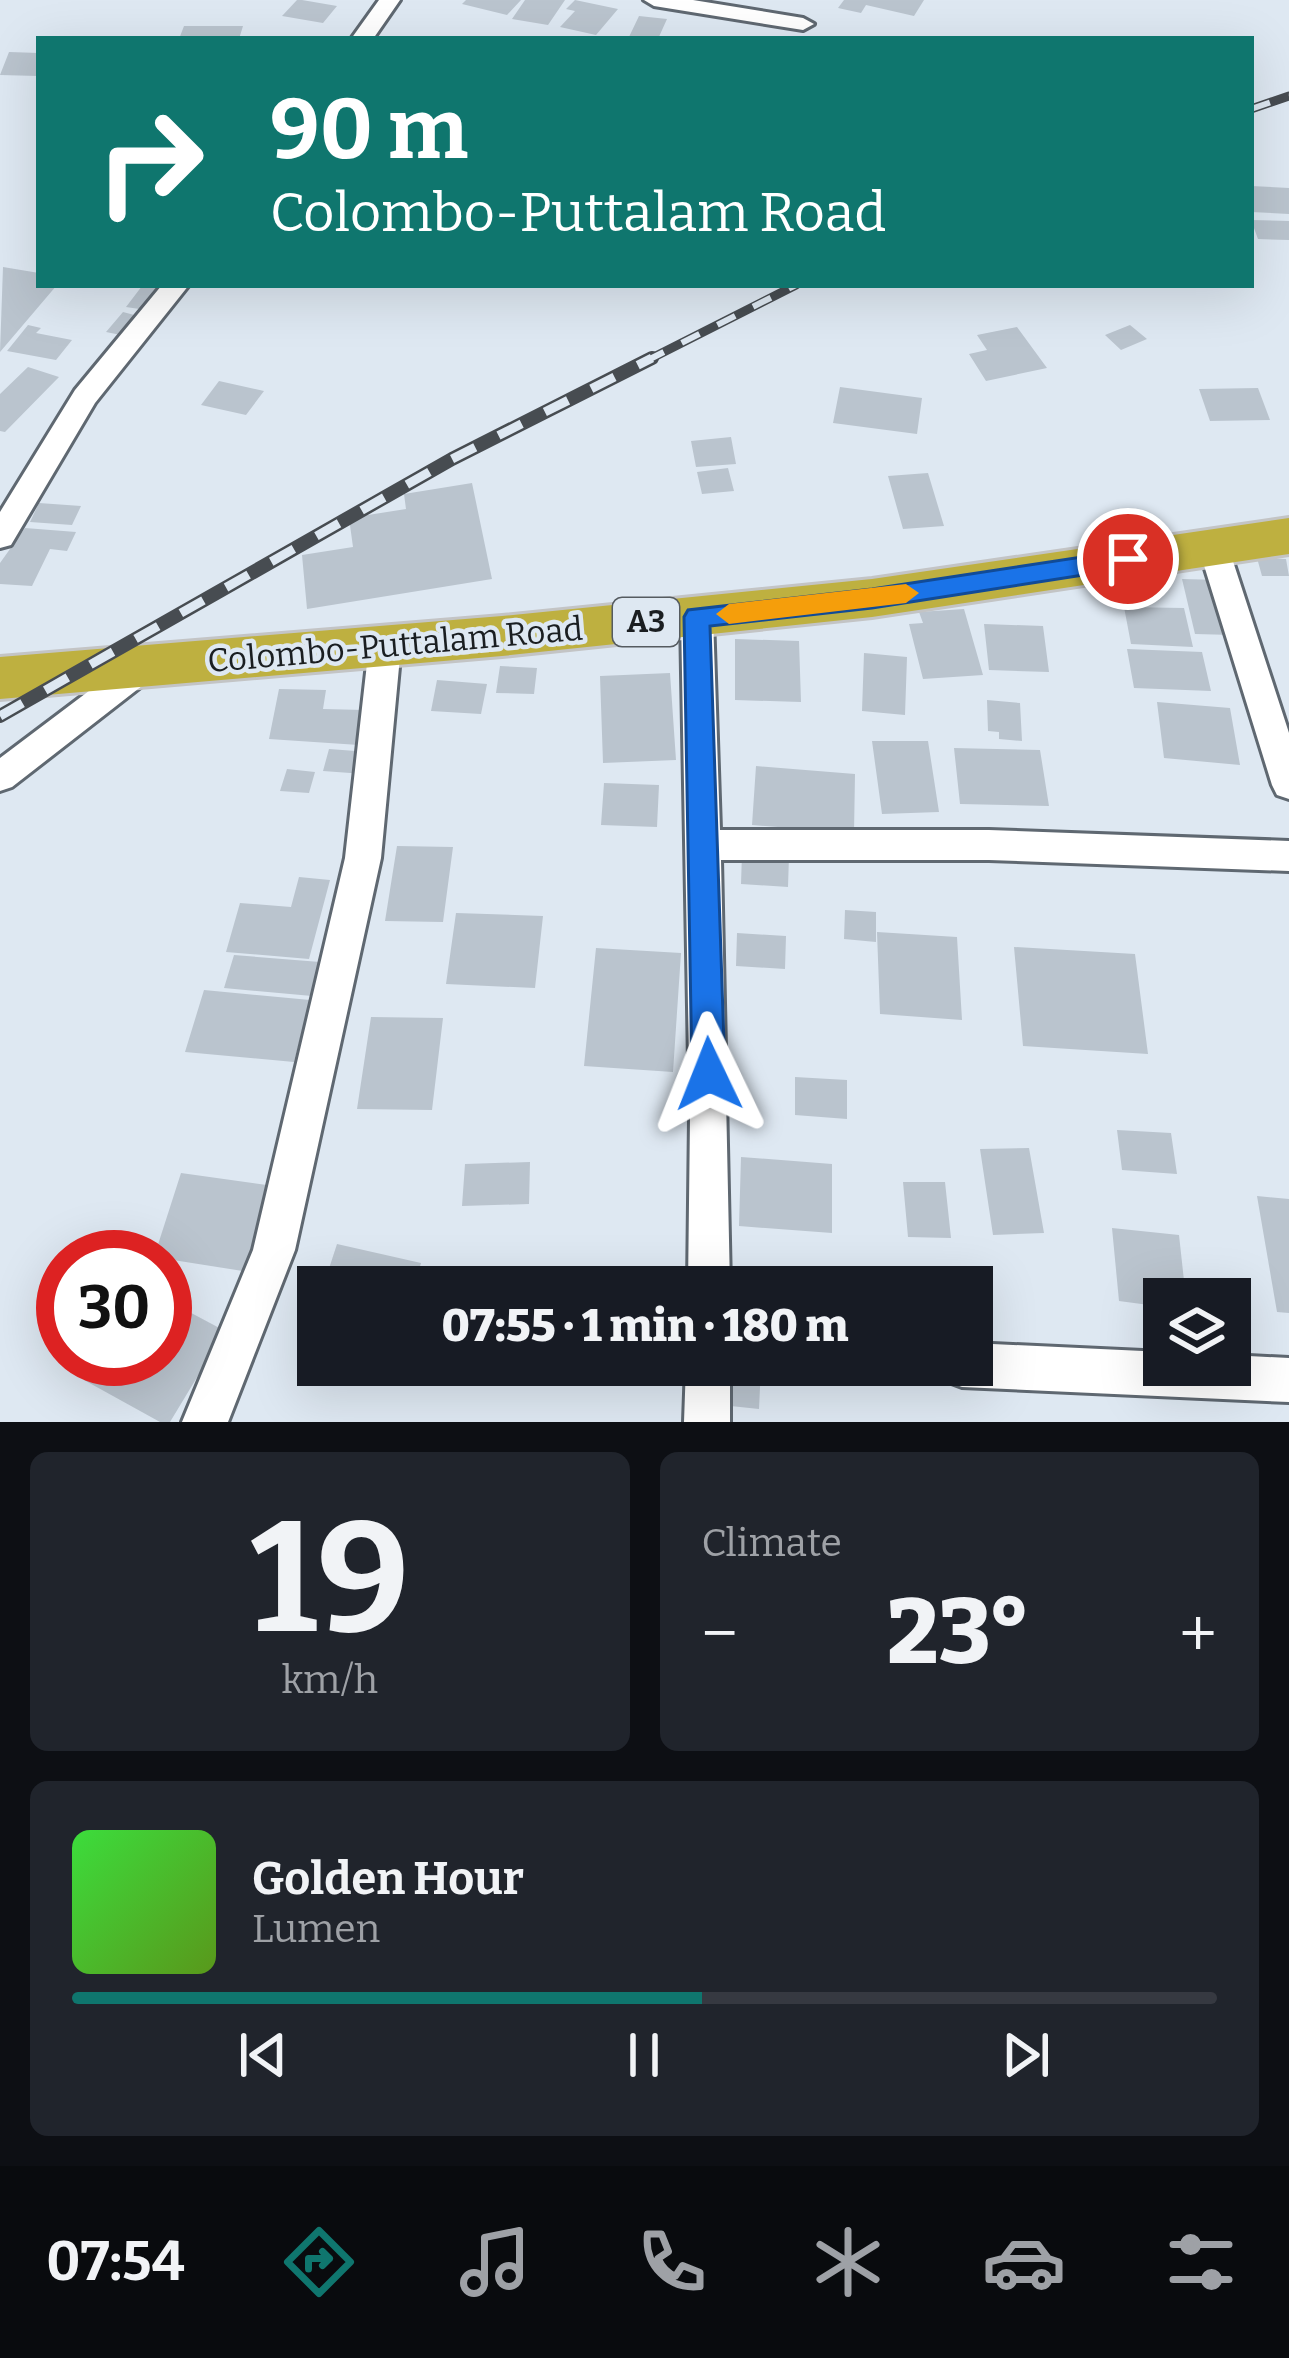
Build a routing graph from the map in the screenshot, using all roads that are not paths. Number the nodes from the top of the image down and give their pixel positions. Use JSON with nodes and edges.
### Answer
{"nodes":[{"id":1,"x":390,"y":0,"type":"edge"},
{"id":2,"x":654,"y":0,"type":"edge"},
{"id":3,"x":815,"y":0,"type":"edge"},
{"id":4,"x":800,"y":32,"type":"edge"},
{"id":5,"x":364,"y":36,"type":"edge"},
{"id":6,"x":174,"y":288,"type":"edge"},
{"id":7,"x":1289,"y":536,"type":"edge"},
{"id":8,"x":0,"y":537,"type":"edge"},
{"id":9,"x":1213,"y":546,"type":"junction"},
{"id":10,"x":697,"y":617,"type":"junction"},
{"id":11,"x":386,"y":646,"type":"junction"},
{"id":12,"x":145,"y":666,"type":"junction"},
{"id":13,"x":0,"y":678,"type":"edge"},
{"id":14,"x":0,"y":777,"type":"edge"},
{"id":15,"x":1289,"y":785,"type":"edge"},
{"id":16,"x":702,"y":845,"type":"junction"},
{"id":17,"x":1289,"y":856,"type":"edge"},
{"id":18,"x":709,"y":1266,"type":"edge"},
{"id":19,"x":993,"y":1367,"type":"edge"},
{"id":20,"x":1289,"y":1381,"type":"edge"},
{"id":21,"x":707,"y":1386,"type":"edge"},
{"id":22,"x":205,"y":1422,"type":"edge"},
{"id":23,"x":706,"y":1422,"type":"edge"}],
"edges":[{"from":1,"to":5,"type":"street"},
{"from":2,"to":4,"type":"street"},
{"from":3,"to":4,"type":"street"},
{"from":6,"to":8,"type":"street"},
{"from":7,"to":9,"type":"highway","name":"Colombo-Puttalam Road","number":"A3"},
{"from":9,"to":10,"type":"highway","name":"Colombo-Puttalam Road","number":"A3"},
{"from":9,"to":15,"type":"street"},
{"from":10,"to":11,"type":"highway","name":"Colombo-Puttalam Road","number":"A3"},
{"from":10,"to":16,"type":"street"},
{"from":11,"to":12,"type":"highway","name":"Colombo-Puttalam Road","number":"A3"},
{"from":11,"to":22,"type":"street"},
{"from":12,"to":13,"type":"highway","name":"Colombo-Puttalam Road","number":"A3"},
{"from":12,"to":14,"type":"street"},
{"from":16,"to":17,"type":"street"},
{"from":16,"to":18,"type":"street"},
{"from":19,"to":20,"type":"street"},
{"from":21,"to":23,"type":"street"}]}
